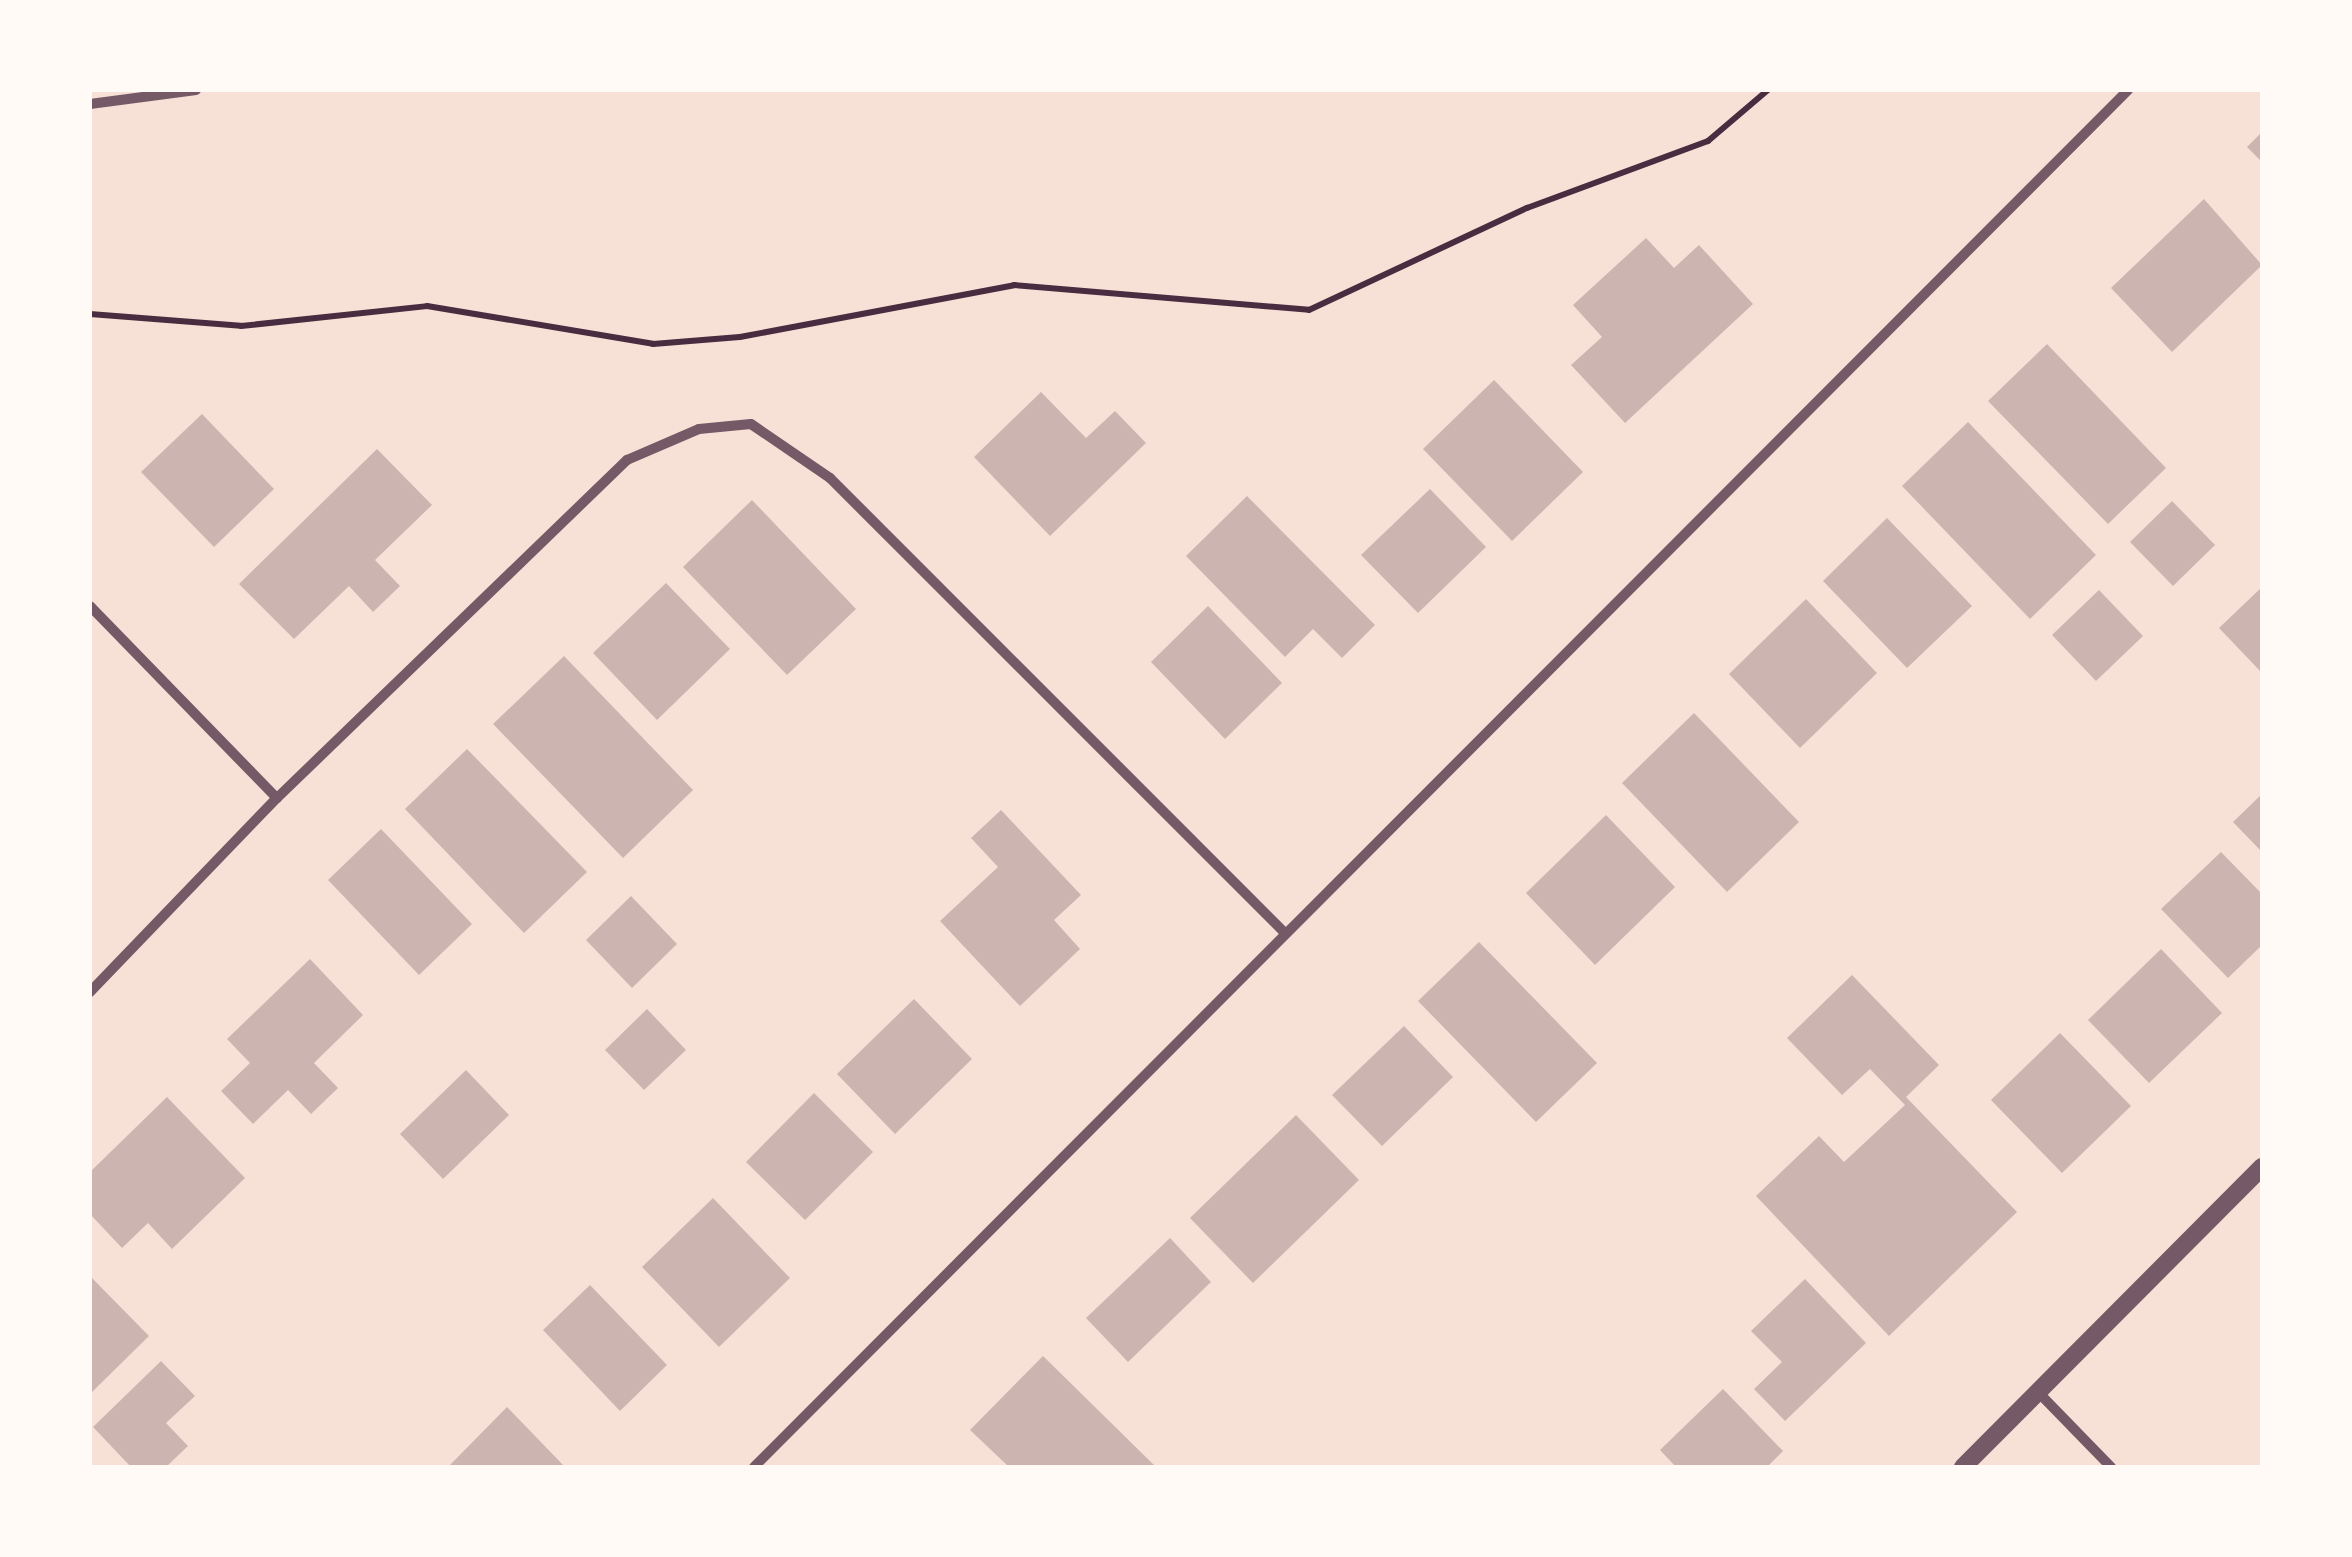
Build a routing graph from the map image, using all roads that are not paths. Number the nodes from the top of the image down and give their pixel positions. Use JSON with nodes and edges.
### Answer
{"nodes":[{"id":1,"x":196,"y":90,"type":"edge"},
{"id":2,"x":2128,"y":90,"type":"edge"},
{"id":3,"x":90,"y":104,"type":"edge"},
{"id":4,"x":90,"y":606,"type":"edge"},
{"id":5,"x":277,"y":798,"type":"junction"},
{"id":6,"x":1285,"y":933,"type":"junction"},
{"id":7,"x":90,"y":992,"type":"edge"},
{"id":8,"x":2262,"y":1167,"type":"edge"},
{"id":9,"x":2038,"y":1392,"type":"junction"},
{"id":10,"x":754,"y":1467,"type":"edge"},
{"id":11,"x":1963,"y":1467,"type":"edge"},
{"id":12,"x":2111,"y":1467,"type":"edge"}],
"edges":[{"from":1,"to":3,"type":"street"},
{"from":2,"to":6,"type":"street"},
{"from":4,"to":5,"type":"street"},
{"from":5,"to":6,"type":"street"},
{"from":5,"to":7,"type":"street"},
{"from":6,"to":10,"type":"street"},
{"from":8,"to":9,"type":"street"},
{"from":9,"to":11,"type":"street"},
{"from":9,"to":12,"type":"street"}]}
